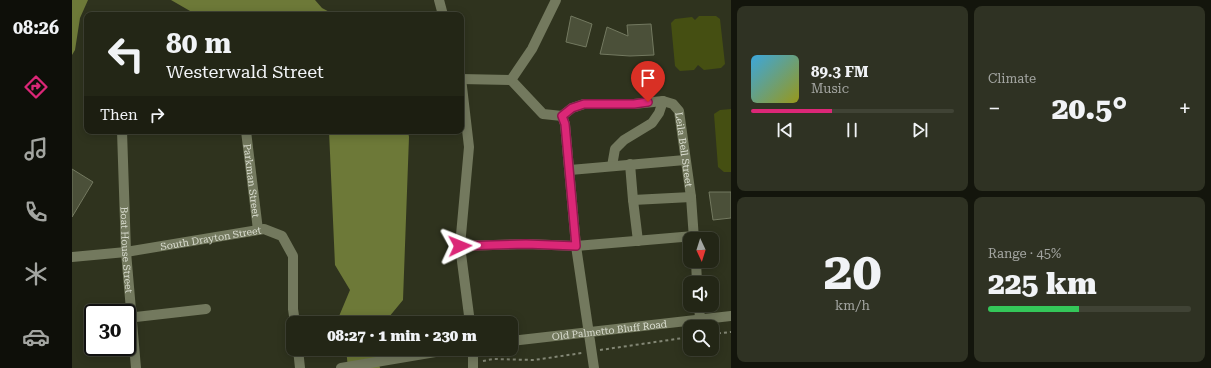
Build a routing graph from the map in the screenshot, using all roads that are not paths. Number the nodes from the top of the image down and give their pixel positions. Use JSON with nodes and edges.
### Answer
{"nodes":[{"id":1,"x":439,"y":0,"type":"edge"},
{"id":2,"x":556,"y":0,"type":"edge"},
{"id":3,"x":442,"y":12,"type":"edge"},
{"id":4,"x":464,"y":79,"type":"edge"},
{"id":5,"x":511,"y":80,"type":"junction"},
{"id":6,"x":663,"y":101,"type":"junction"},
{"id":7,"x":464,"y":104,"type":"edge"},
{"id":8,"x":562,"y":116,"type":"junction"},
{"id":9,"x":122,"y":134,"type":"edge"},
{"id":10,"x":246,"y":134,"type":"edge"},
{"id":11,"x":685,"y":160,"type":"junction"},
{"id":12,"x":630,"y":164,"type":"junction"},
{"id":13,"x":612,"y":166,"type":"junction"},
{"id":14,"x":570,"y":170,"type":"junction"},
{"id":15,"x":691,"y":197,"type":"junction"},
{"id":16,"x":633,"y":200,"type":"junction"},
{"id":17,"x":258,"y":230,"type":"junction"},
{"id":18,"x":694,"y":232,"type":"edge"},
{"id":19,"x":683,"y":239,"type":"edge"},
{"id":20,"x":638,"y":241,"type":"junction"},
{"id":21,"x":460,"y":246,"type":"junction"},
{"id":22,"x":576,"y":246,"type":"junction"},
{"id":23,"x":126,"y":252,"type":"junction"},
{"id":24,"x":72,"y":257,"type":"edge"},
{"id":25,"x":128,"y":304,"type":"edge"},
{"id":26,"x":206,"y":309,"type":"dead end"},
{"id":27,"x":700,"y":312,"type":"edge"},
{"id":28,"x":294,"y":316,"type":"edge"},
{"id":29,"x":469,"y":316,"type":"edge"},
{"id":30,"x":731,"y":316,"type":"edge"},
{"id":31,"x":136,"y":317,"type":"edge"},
{"id":32,"x":700,"y":319,"type":"junction"},
{"id":33,"x":589,"y":332,"type":"junction"},
{"id":34,"x":518,"y":340,"type":"edge"},
{"id":35,"x":134,"y":356,"type":"edge"},
{"id":36,"x":299,"y":356,"type":"edge"},
{"id":37,"x":410,"y":356,"type":"edge"},
{"id":38,"x":473,"y":356,"type":"edge"},
{"id":39,"x":136,"y":368,"type":"edge"},
{"id":40,"x":300,"y":368,"type":"edge"},
{"id":41,"x":341,"y":368,"type":"edge"},
{"id":42,"x":473,"y":368,"type":"edge"},
{"id":43,"x":594,"y":368,"type":"edge"}],
"edges":[{"from":1,"to":3,"type":"street"},
{"from":2,"to":5,"type":"street"},
{"from":4,"to":5,"type":"street"},
{"from":5,"to":8,"type":"street"},
{"from":6,"to":8,"type":"street"},
{"from":6,"to":11,"type":"street","name":"Leila Bell Street"},
{"from":6,"to":13,"type":"street"},
{"from":7,"to":21,"type":"street"},
{"from":8,"to":14,"type":"street"},
{"from":9,"to":23,"type":"street","name":"Boat House Street"},
{"from":10,"to":17,"type":"street","name":"Parkman Street"},
{"from":11,"to":12,"type":"street"},
{"from":11,"to":15,"type":"street","name":"Leila Bell Street"},
{"from":12,"to":13,"type":"street"},
{"from":12,"to":16,"type":"street"},
{"from":13,"to":14,"type":"street"},
{"from":14,"to":22,"type":"street"},
{"from":15,"to":16,"type":"street"},
{"from":15,"to":18,"type":"street","name":"Leila Bell Street"},
{"from":16,"to":20,"type":"street"},
{"from":17,"to":23,"type":"street","name":"South Drayton Street"},
{"from":17,"to":28,"type":"street","name":"South Drayton Street"},
{"from":19,"to":20,"type":"street"},
{"from":20,"to":22,"type":"street"},
{"from":21,"to":22,"type":"street"},
{"from":21,"to":29,"type":"street"},
{"from":22,"to":33,"type":"street"},
{"from":23,"to":24,"type":"street","name":"South Drayton Street"},
{"from":23,"to":25,"type":"street","name":"Boat House Street"},
{"from":26,"to":31,"type":"street"},
{"from":27,"to":32,"type":"street"},
{"from":30,"to":32,"type":"street","name":"Old Palmetto Bluff Road"},
{"from":32,"to":33,"type":"street","name":"Old Palmetto Bluff Road"},
{"from":33,"to":34,"type":"street","name":"Old Palmetto Bluff Road"},
{"from":33,"to":43,"type":"street"},
{"from":35,"to":39,"type":"street","name":"Boat House Street"},
{"from":36,"to":40,"type":"street"},
{"from":37,"to":41,"type":"street"},
{"from":38,"to":42,"type":"street"}]}
